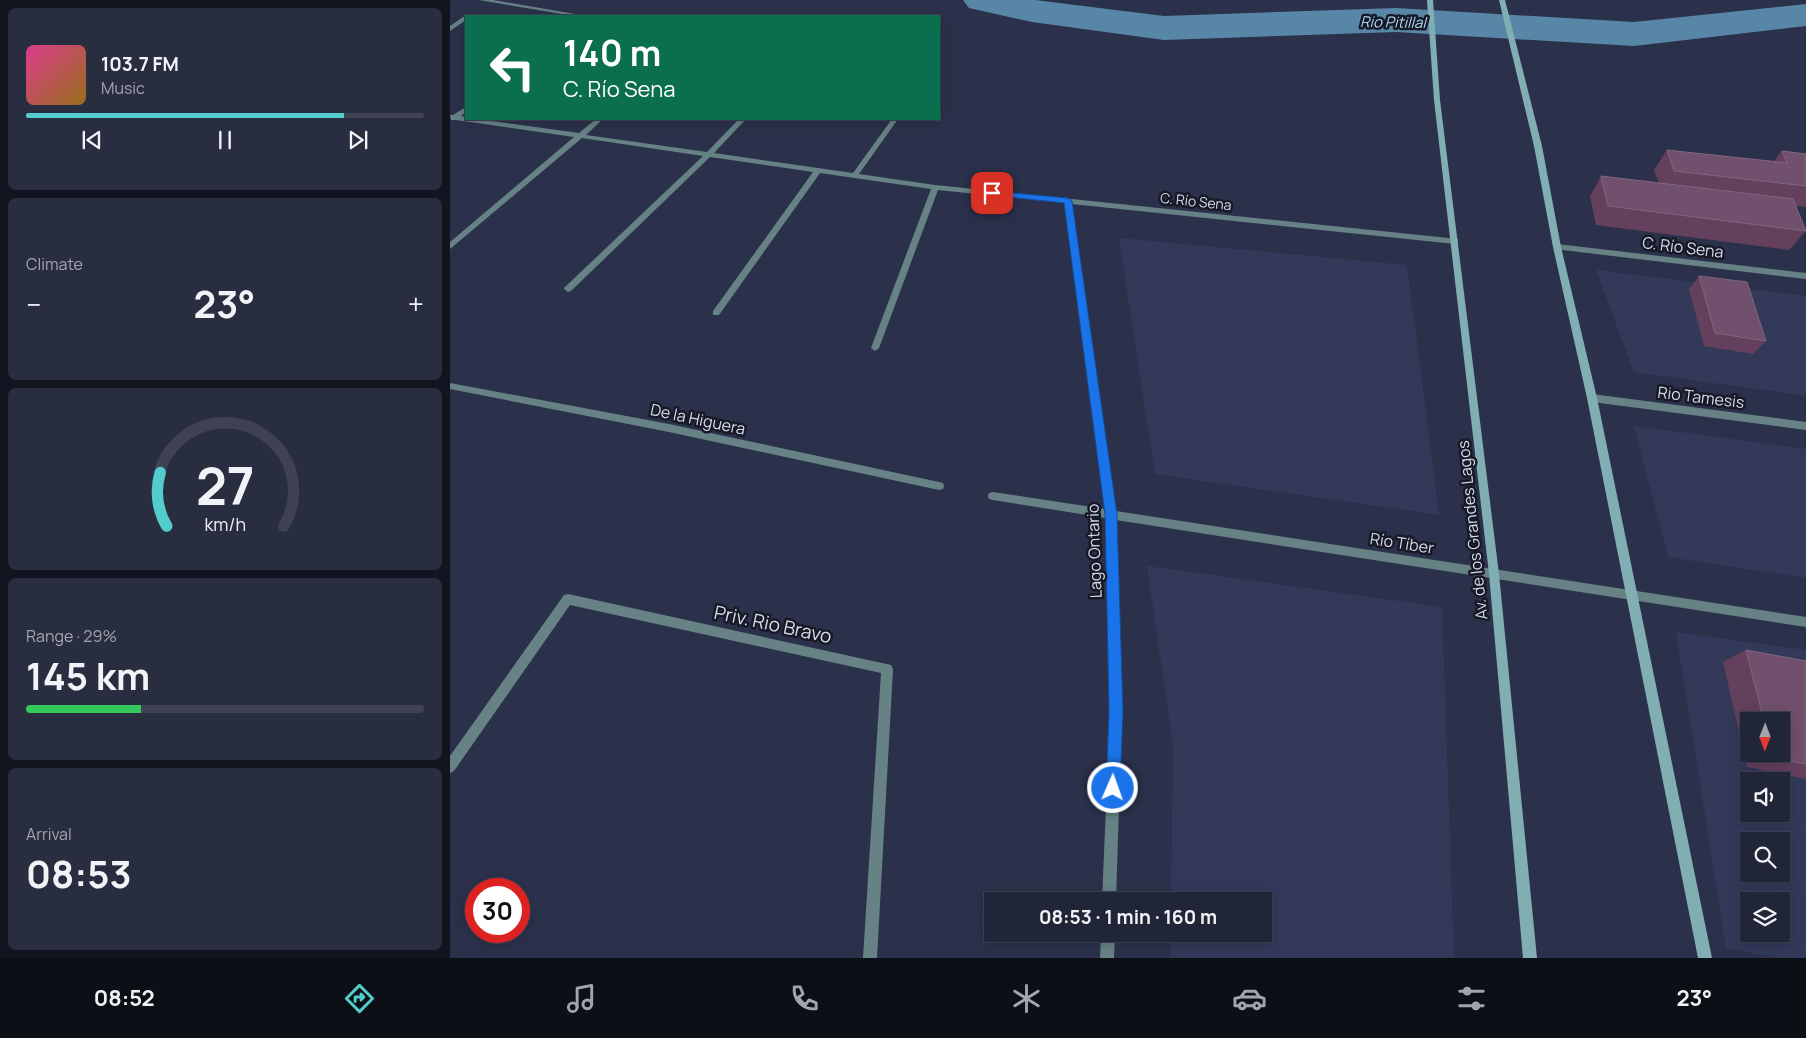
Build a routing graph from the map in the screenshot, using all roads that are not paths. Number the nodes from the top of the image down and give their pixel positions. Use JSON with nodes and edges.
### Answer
{"nodes":[{"id":1,"x":482,"y":0,"type":"edge"},
{"id":2,"x":1430,"y":0,"type":"edge"},
{"id":3,"x":1502,"y":0,"type":"edge"},
{"id":4,"x":578,"y":15,"type":"edge"},
{"id":5,"x":465,"y":18,"type":"dead end"},
{"id":6,"x":450,"y":29,"type":"edge"},
{"id":7,"x":465,"y":110,"type":"edge"},
{"id":8,"x":452,"y":119,"type":"edge"},
{"id":9,"x":599,"y":120,"type":"edge"},
{"id":10,"x":742,"y":120,"type":"edge"},
{"id":11,"x":894,"y":120,"type":"edge"},
{"id":12,"x":579,"y":136,"type":"junction"},
{"id":13,"x":708,"y":155,"type":"junction"},
{"id":14,"x":818,"y":170,"type":"junction"},
{"id":15,"x":854,"y":176,"type":"junction"},
{"id":16,"x":935,"y":187,"type":"junction"},
{"id":17,"x":1068,"y":201,"type":"junction"},
{"id":18,"x":1455,"y":242,"type":"junction"},
{"id":19,"x":450,"y":246,"type":"edge"},
{"id":20,"x":1557,"y":247,"type":"junction"},
{"id":21,"x":1806,"y":276,"type":"edge"},
{"id":22,"x":568,"y":289,"type":"dead end"},
{"id":23,"x":716,"y":312,"type":"dead end"},
{"id":24,"x":874,"y":348,"type":"dead end"},
{"id":25,"x":450,"y":386,"type":"edge"},
{"id":26,"x":1592,"y":398,"type":"junction"},
{"id":27,"x":1806,"y":426,"type":"edge"},
{"id":28,"x":939,"y":486,"type":"dead end"},
{"id":29,"x":992,"y":496,"type":"dead end"},
{"id":30,"x":1111,"y":514,"type":"junction"},
{"id":31,"x":1494,"y":574,"type":"junction"},
{"id":32,"x":1633,"y":596,"type":"junction"},
{"id":33,"x":1806,"y":622,"type":"edge"},
{"id":34,"x":450,"y":767,"type":"edge"},
{"id":35,"x":1109,"y":892,"type":"edge"},
{"id":36,"x":1107,"y":942,"type":"edge"},
{"id":37,"x":870,"y":958,"type":"edge"},
{"id":38,"x":1106,"y":958,"type":"edge"},
{"id":39,"x":1530,"y":958,"type":"edge"},
{"id":40,"x":1705,"y":958,"type":"edge"}],
"edges":[{"from":1,"to":4,"type":"street"},
{"from":2,"to":18,"type":"street","name":"Av. de los Grandes Lagos"},
{"from":3,"to":20,"type":"street"},
{"from":5,"to":6,"type":"street"},
{"from":7,"to":8,"type":"street"},
{"from":8,"to":12,"type":"street","name":"C. Río Sena"},
{"from":9,"to":12,"type":"street"},
{"from":10,"to":13,"type":"street"},
{"from":11,"to":15,"type":"street"},
{"from":12,"to":13,"type":"street","name":"C. Río Sena"},
{"from":12,"to":19,"type":"street"},
{"from":13,"to":14,"type":"street","name":"C. Río Sena"},
{"from":13,"to":22,"type":"street"},
{"from":14,"to":15,"type":"street","name":"C. Río Sena"},
{"from":14,"to":23,"type":"street"},
{"from":15,"to":16,"type":"street","name":"C. Río Sena"},
{"from":16,"to":17,"type":"street","name":"C. Río Sena"},
{"from":16,"to":24,"type":"street"},
{"from":17,"to":18,"type":"street","name":"C. Río Sena"},
{"from":17,"to":30,"type":"street","name":"Lago Ontario"},
{"from":18,"to":31,"type":"street","name":"Av. de los Grandes Lagos"},
{"from":20,"to":21,"type":"street","name":"C. Río Sena"},
{"from":20,"to":26,"type":"street"},
{"from":25,"to":28,"type":"street","name":"De la Higuera"},
{"from":26,"to":27,"type":"street","name":"Rio Tamesis"},
{"from":26,"to":32,"type":"street"},
{"from":29,"to":30,"type":"street","name":"Río Tíber"},
{"from":30,"to":31,"type":"street","name":"Río Tíber"},
{"from":30,"to":35,"type":"street","name":"Lago Ontario"},
{"from":31,"to":32,"type":"street","name":"Río Tíber"},
{"from":31,"to":39,"type":"street","name":"Av. de los Grandes Lagos"},
{"from":32,"to":33,"type":"street","name":"Río Tíber"},
{"from":32,"to":40,"type":"street"},
{"from":34,"to":37,"type":"street","name":"Priv. Rio Bravo"},
{"from":36,"to":38,"type":"street"}]}
